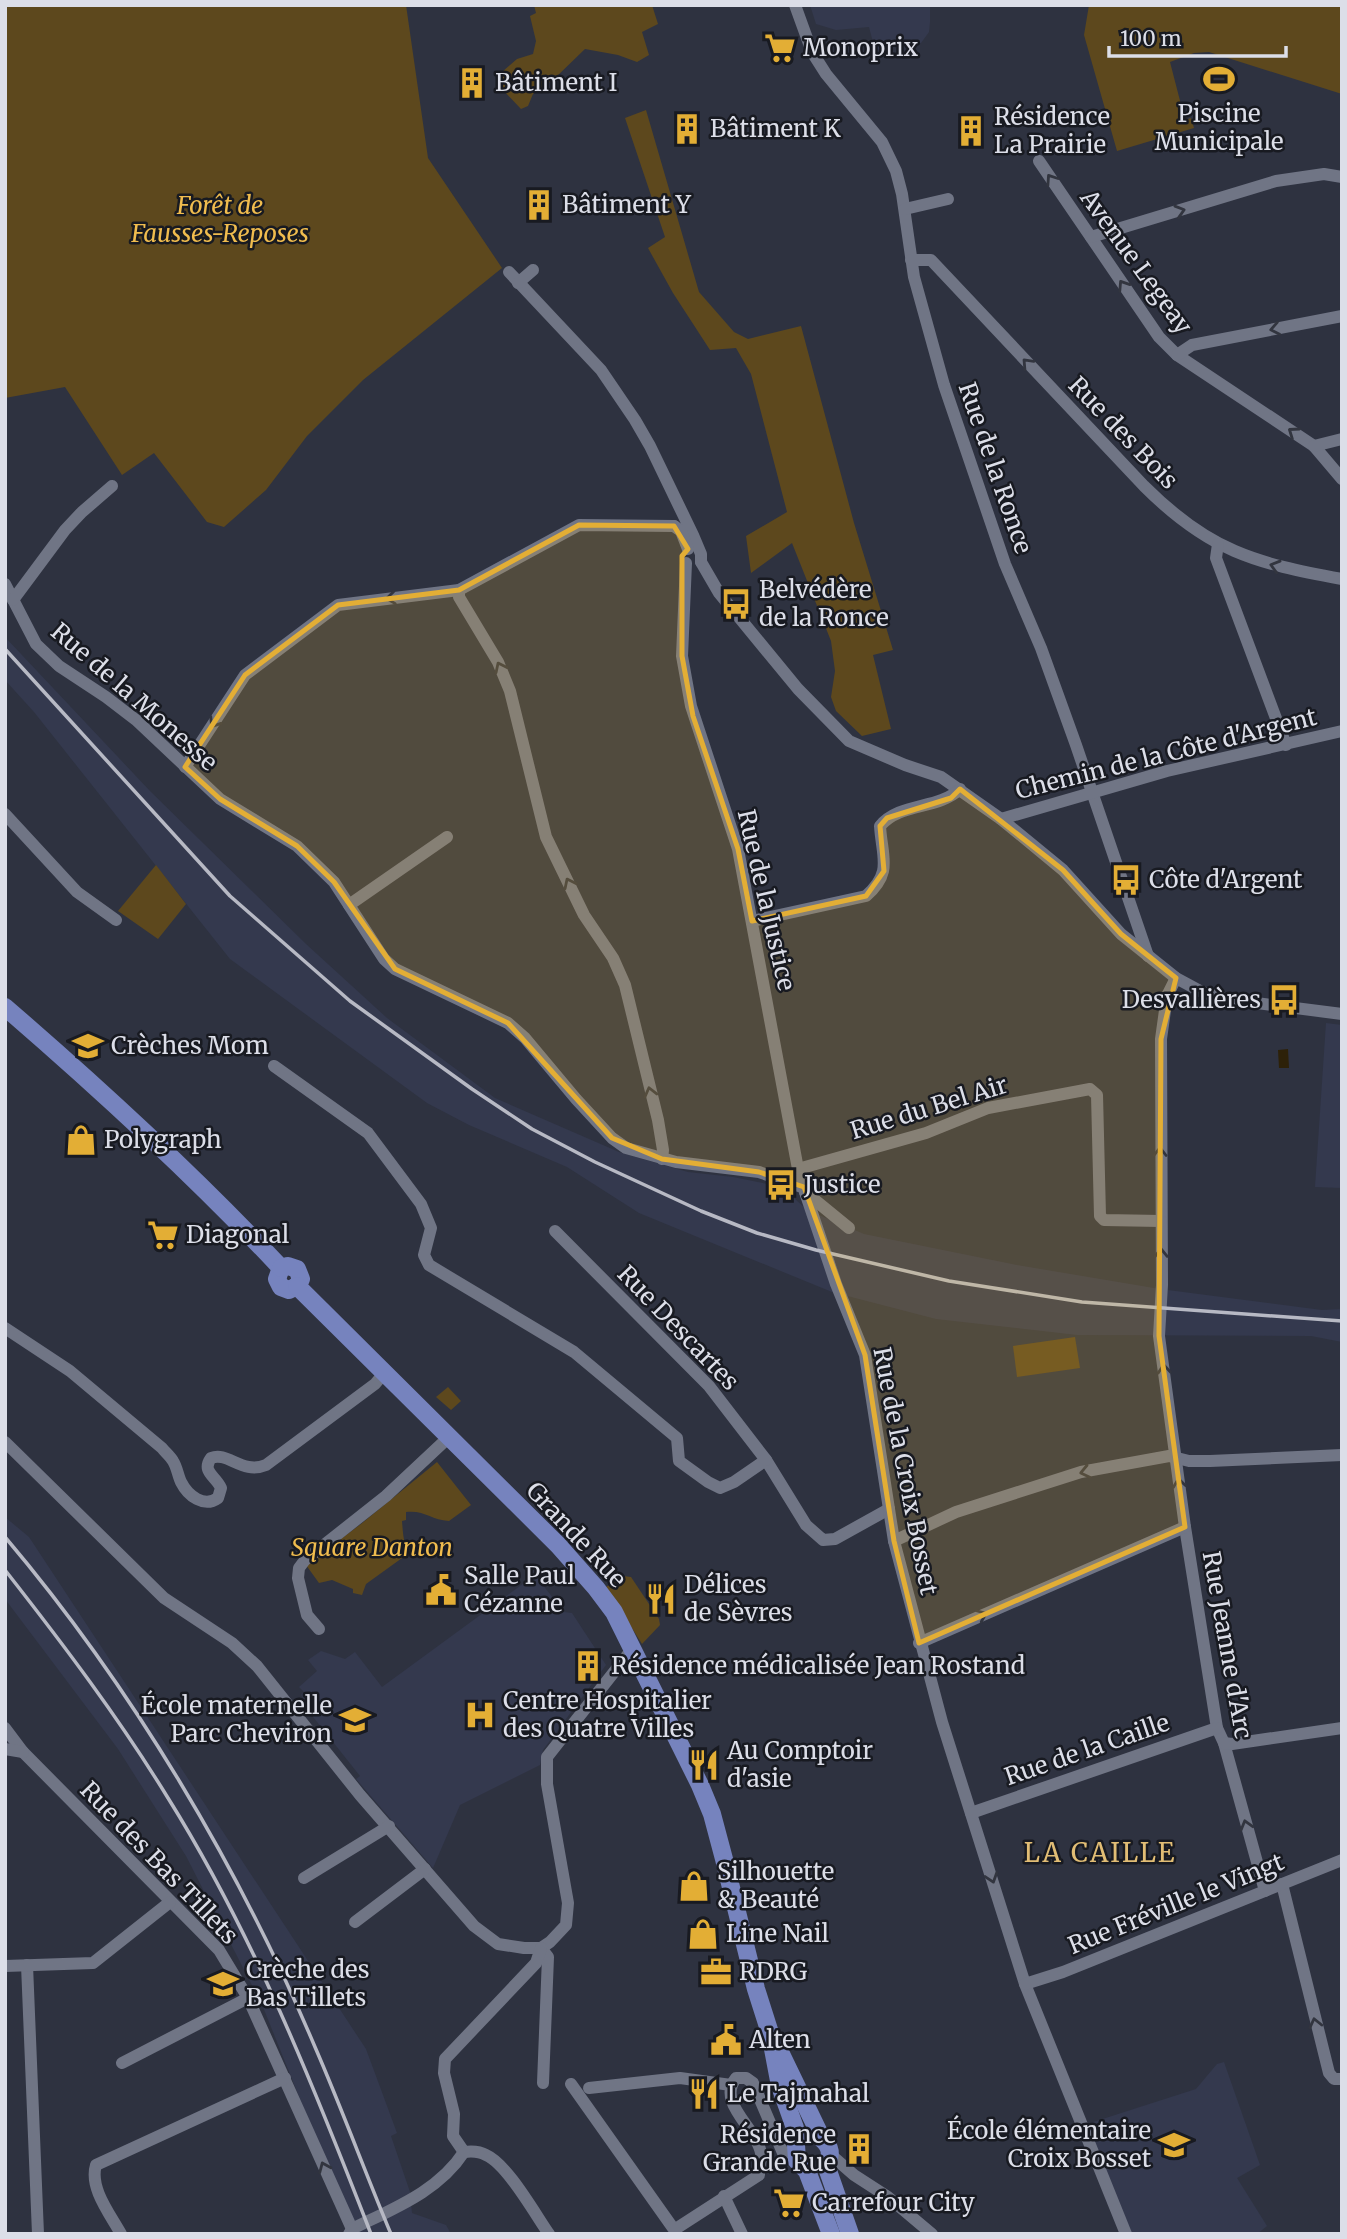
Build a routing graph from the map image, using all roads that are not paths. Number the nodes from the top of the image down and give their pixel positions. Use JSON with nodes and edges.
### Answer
{"nodes":[{"id":1,"x":795,"y":5,"type":"edge"},
{"id":2,"x":1039,"y":161,"type":"dead end"},
{"id":3,"x":1342,"y":177,"type":"edge"},
{"id":4,"x":948,"y":199,"type":"dead end"},
{"id":5,"x":905,"y":209,"type":"junction"},
{"id":6,"x":1091,"y":237,"type":"junction"},
{"id":7,"x":911,"y":260,"type":"junction"},
{"id":8,"x":533,"y":270,"type":"dead end"},
{"id":9,"x":509,"y":272,"type":"dead end"},
{"id":10,"x":518,"y":283,"type":"junction"},
{"id":11,"x":1342,"y":316,"type":"edge"},
{"id":12,"x":1177,"y":355,"type":"junction"},
{"id":13,"x":1342,"y":439,"type":"edge"},
{"id":14,"x":1314,"y":446,"type":"junction"},
{"id":15,"x":1342,"y":479,"type":"edge"},
{"id":16,"x":112,"y":486,"type":"dead end"},
{"id":17,"x":681,"y":513,"type":"junction"},
{"id":18,"x":674,"y":526,"type":"junction"},
{"id":19,"x":1217,"y":544,"type":"junction"},
{"id":20,"x":696,"y":554,"type":"junction"},
{"id":21,"x":1342,"y":579,"type":"edge"},
{"id":22,"x":5,"y":584,"type":"edge"},
{"id":23,"x":459,"y":590,"type":"junction"},
{"id":24,"x":13,"y":600,"type":"junction"},
{"id":25,"x":1342,"y":731,"type":"edge"},
{"id":26,"x":1286,"y":745,"type":"junction"},
{"id":27,"x":185,"y":767,"type":"junction"},
{"id":28,"x":960,"y":789,"type":"junction"},
{"id":29,"x":1091,"y":791,"type":"junction"},
{"id":30,"x":5,"y":814,"type":"edge"},
{"id":31,"x":1001,"y":818,"type":"junction"},
{"id":32,"x":447,"y":837,"type":"dead end"},
{"id":33,"x":349,"y":905,"type":"junction"},
{"id":34,"x":116,"y":920,"type":"dead end"},
{"id":35,"x":752,"y":920,"type":"junction"},
{"id":36,"x":1147,"y":956,"type":"junction"},
{"id":37,"x":1176,"y":978,"type":"junction"},
{"id":38,"x":5,"y":1007,"type":"edge"},
{"id":39,"x":1342,"y":1014,"type":"edge"},
{"id":40,"x":274,"y":1066,"type":"dead end"},
{"id":41,"x":662,"y":1159,"type":"junction"},
{"id":42,"x":798,"y":1169,"type":"junction"},
{"id":43,"x":804,"y":1189,"type":"junction"},
{"id":44,"x":1161,"y":1221,"type":"junction"},
{"id":45,"x":849,"y":1228,"type":"dead end"},
{"id":46,"x":555,"y":1231,"type":"dead end"},
{"id":47,"x":5,"y":1328,"type":"edge"},
{"id":48,"x":385,"y":1372,"type":"junction"},
{"id":49,"x":449,"y":1437,"type":"junction"},
{"id":50,"x":5,"y":1442,"type":"edge"},
{"id":51,"x":1342,"y":1455,"type":"edge"},
{"id":52,"x":1176,"y":1458,"type":"junction"},
{"id":53,"x":766,"y":1460,"type":"junction"},
{"id":54,"x":889,"y":1509,"type":"junction"},
{"id":55,"x":1185,"y":1527,"type":"junction"},
{"id":56,"x":894,"y":1541,"type":"junction"},
{"id":57,"x":320,"y":1629,"type":"dead end"},
{"id":58,"x":919,"y":1643,"type":"junction"},
{"id":59,"x":633,"y":1648,"type":"junction"},
{"id":60,"x":5,"y":1728,"type":"edge"},
{"id":61,"x":1217,"y":1728,"type":"junction"},
{"id":62,"x":1342,"y":1728,"type":"edge"},
{"id":63,"x":1224,"y":1742,"type":"junction"},
{"id":64,"x":5,"y":1749,"type":"edge"},
{"id":65,"x":23,"y":1752,"type":"junction"},
{"id":66,"x":971,"y":1813,"type":"junction"},
{"id":67,"x":390,"y":1826,"type":"junction"},
{"id":68,"x":1342,"y":1860,"type":"edge"},
{"id":69,"x":425,"y":1869,"type":"junction"},
{"id":70,"x":304,"y":1878,"type":"dead end"},
{"id":71,"x":1282,"y":1884,"type":"junction"},
{"id":72,"x":1265,"y":1891,"type":"junction"},
{"id":73,"x":170,"y":1902,"type":"junction"},
{"id":74,"x":355,"y":1923,"type":"dead end"},
{"id":75,"x":541,"y":1948,"type":"junction"},
{"id":76,"x":27,"y":1965,"type":"junction"},
{"id":77,"x":5,"y":1966,"type":"edge"},
{"id":78,"x":1025,"y":1984,"type":"junction"},
{"id":79,"x":248,"y":1998,"type":"junction"},
{"id":80,"x":770,"y":2033,"type":"junction"},
{"id":81,"x":122,"y":2063,"type":"dead end"},
{"id":82,"x":285,"y":2078,"type":"junction"},
{"id":83,"x":1342,"y":2079,"type":"edge"},
{"id":84,"x":542,"y":2083,"type":"dead end"},
{"id":85,"x":571,"y":2084,"type":"dead end"},
{"id":86,"x":731,"y":2085,"type":"junction"},
{"id":87,"x":589,"y":2088,"type":"dead end"},
{"id":88,"x":797,"y":2149,"type":"junction"},
{"id":89,"x":464,"y":2152,"type":"junction"},
{"id":90,"x":826,"y":2153,"type":"junction"},
{"id":91,"x":807,"y":2171,"type":"junction"},
{"id":92,"x":724,"y":2196,"type":"junction"},
{"id":93,"x":350,"y":2232,"type":"edge"},
{"id":94,"x":925,"y":2232,"type":"edge"},
{"id":95,"x":38,"y":2234,"type":"edge"},
{"id":96,"x":121,"y":2234,"type":"edge"},
{"id":97,"x":549,"y":2234,"type":"edge"},
{"id":98,"x":742,"y":2234,"type":"edge"},
{"id":99,"x":831,"y":2234,"type":"edge"},
{"id":100,"x":850,"y":2234,"type":"edge"},
{"id":101,"x":1126,"y":2234,"type":"edge"}],
"edges":[{"from":1,"to":5,"type":"street","name":"Rue de la Ronce"},
{"from":6,"to":2,"type":"street","name":"Avenue Legeay","one_way":true},
{"from":6,"to":3,"type":"street","one_way":true},
{"from":4,"to":5,"type":"street"},
{"from":5,"to":7,"type":"street","name":"Rue de la Ronce"},
{"from":12,"to":6,"type":"street","name":"Avenue Legeay","one_way":true},
{"from":19,"to":7,"type":"street","name":"Rue des Bois","one_way":true},
{"from":7,"to":29,"type":"street","name":"Rue de la Ronce"},
{"from":8,"to":10,"type":"street"},
{"from":9,"to":10,"type":"street"},
{"from":10,"to":17,"type":"street"},
{"from":11,"to":12,"type":"street","one_way":true},
{"from":14,"to":12,"type":"street","name":"Avenue Legeay","one_way":true},
{"from":13,"to":14,"type":"street"},
{"from":14,"to":15,"type":"street","name":"Avenue Legeay"},
{"from":16,"to":24,"type":"street"},
{"from":17,"to":18,"type":"street"},
{"from":17,"to":20,"type":"street"},
{"from":18,"to":20,"type":"street"},
{"from":18,"to":23,"type":"street"},
{"from":21,"to":19,"type":"street","name":"Rue des Bois","one_way":true},
{"from":19,"to":26,"type":"street"},
{"from":20,"to":28,"type":"street"},
{"from":20,"to":35,"type":"street","name":"Rue de la Justice"},
{"from":22,"to":24,"type":"street","name":"Rue de la Monesse"},
{"from":23,"to":27,"type":"street","one_way":true},
{"from":41,"to":23,"type":"street","one_way":true},
{"from":24,"to":27,"type":"street","name":"Rue de la Monesse"},
{"from":25,"to":26,"type":"street","name":"Chemin de la Côte d'Argent"},
{"from":26,"to":29,"type":"street","name":"Chemin de la Côte d'Argent"},
{"from":27,"to":33,"type":"street","name":"Rue de la Monesse"},
{"from":28,"to":31,"type":"street"},
{"from":28,"to":35,"type":"street"},
{"from":29,"to":31,"type":"street","name":"Chemin de la Côte d'Argent"},
{"from":29,"to":36,"type":"street","name":"Rue de la Ronce"},
{"from":30,"to":34,"type":"street"},
{"from":31,"to":36,"type":"street"},
{"from":32,"to":33,"type":"street"},
{"from":33,"to":41,"type":"street","name":"Rue de la Monesse"},
{"from":35,"to":42,"type":"street","name":"Rue de la Justice"},
{"from":36,"to":37,"type":"street"},
{"from":37,"to":39,"type":"street"},
{"from":44,"to":37,"type":"street","name":"Rue Jeanne d'Arc","one_way":true},
{"from":38,"to":48,"type":"main road","name":"Grande Rue"},
{"from":40,"to":53,"type":"street"},
{"from":41,"to":43,"type":"street","name":"Rue de la Monesse"},
{"from":42,"to":43,"type":"street","name":"Rue de la Justice"},
{"from":42,"to":44,"type":"street","name":"Rue du Bel Air"},
{"from":43,"to":45,"type":"street"},
{"from":43,"to":54,"type":"street","name":"Rue de la Croix Bosset"},
{"from":52,"to":44,"type":"street","name":"Rue Jeanne d'Arc","one_way":true},
{"from":46,"to":53,"type":"street","name":"Rue Descartes"},
{"from":47,"to":48,"type":"street"},
{"from":48,"to":49,"type":"main road","name":"Grande Rue"},
{"from":49,"to":57,"type":"street"},
{"from":49,"to":59,"type":"main road","name":"Grande Rue"},
{"from":50,"to":67,"type":"street"},
{"from":51,"to":52,"type":"street"},
{"from":55,"to":52,"type":"street","name":"Rue Jeanne d'Arc","one_way":true},
{"from":52,"to":56,"type":"street","one_way":true},
{"from":53,"to":54,"type":"street","name":"Rue Descartes"},
{"from":54,"to":56,"type":"street","name":"Rue de la Croix Bosset"},
{"from":58,"to":55,"type":"street","one_way":true},
{"from":55,"to":61,"type":"street","name":"Rue Jeanne d'Arc"},
{"from":56,"to":58,"type":"street","name":"Rue de la Croix Bosset"},
{"from":58,"to":66,"type":"street","name":"Rue de la Croix Bosset"},
{"from":59,"to":75,"type":"street"},
{"from":59,"to":80,"type":"main road","name":"Grande Rue"},
{"from":60,"to":65,"type":"street","name":"Rue des Bas Tillets"},
{"from":61,"to":63,"type":"street","name":"Rue Jeanne d'Arc"},
{"from":61,"to":66,"type":"street","name":"Rue de la Caille"},
{"from":62,"to":63,"type":"street"},
{"from":72,"to":63,"type":"street","name":"Rue Jeanne d'Arc","one_way":true},
{"from":64,"to":65,"type":"street"},
{"from":65,"to":73,"type":"street","name":"Rue des Bas Tillets"},
{"from":66,"to":78,"type":"street","name":"Rue de la Croix Bosset","one_way":true},
{"from":67,"to":69,"type":"street"},
{"from":67,"to":70,"type":"street"},
{"from":68,"to":71,"type":"street","name":"Rue Fréville le Vingt"},
{"from":69,"to":74,"type":"street"},
{"from":69,"to":75,"type":"street"},
{"from":71,"to":72,"type":"street","name":"Rue Fréville le Vingt"},
{"from":83,"to":71,"type":"street","one_way":true},
{"from":72,"to":78,"type":"street","name":"Rue Fréville le Vingt"},
{"from":73,"to":76,"type":"street"},
{"from":73,"to":79,"type":"street","name":"Rue des Bas Tillets"},
{"from":75,"to":84,"type":"street"},
{"from":75,"to":89,"type":"street"},
{"from":76,"to":77,"type":"street"},
{"from":76,"to":95,"type":"street"},
{"from":78,"to":101,"type":"street","name":"Rue de la Croix Bosset"},
{"from":79,"to":81,"type":"street"},
{"from":79,"to":82,"type":"street","name":"Rue des Bas Tillets"},
{"from":80,"to":88,"type":"main road","name":"Grande Rue"},
{"from":80,"to":90,"type":"main road","name":"Grande Rue"},
{"from":93,"to":82,"type":"street","name":"Rue des Bas Tillets","one_way":true},
{"from":82,"to":96,"type":"street"},
{"from":85,"to":92,"type":"street"},
{"from":86,"to":87,"type":"street"},
{"from":86,"to":88,"type":"street"},
{"from":86,"to":92,"type":"street"},
{"from":88,"to":90,"type":"main road"},
{"from":88,"to":91,"type":"main road"},
{"from":89,"to":93,"type":"street"},
{"from":89,"to":97,"type":"street"},
{"from":90,"to":91,"type":"main road"},
{"from":90,"to":94,"type":"street","name":"Grande Rue"},
{"from":90,"to":100,"type":"main road"},
{"from":91,"to":99,"type":"main road"},
{"from":92,"to":98,"type":"street"}]}
